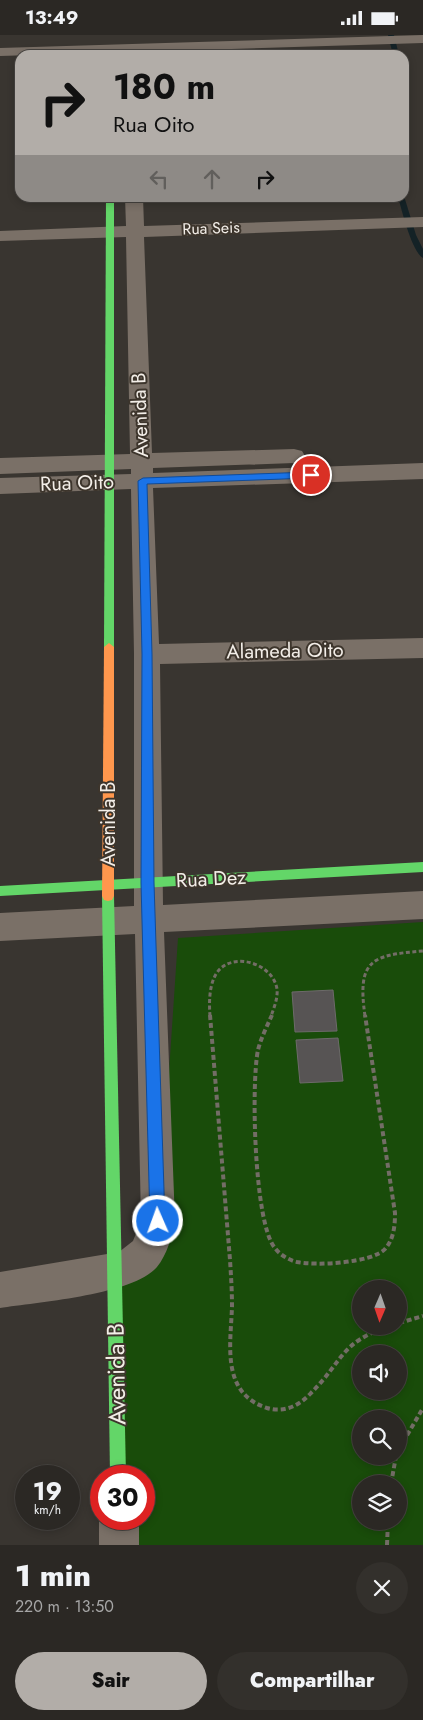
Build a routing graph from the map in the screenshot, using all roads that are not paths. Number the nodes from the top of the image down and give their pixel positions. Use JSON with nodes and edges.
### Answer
{"nodes":[{"id":1,"x":423,"y":39,"type":"edge"},
{"id":2,"x":390,"y":44,"type":"junction"},
{"id":3,"x":115,"y":46,"type":"edge"},
{"id":4,"x":134,"y":46,"type":"edge"},
{"id":5,"x":423,"y":48,"type":"edge"},
{"id":6,"x":38,"y":50,"type":"edge"},
{"id":7,"x":296,"y":50,"type":"edge"},
{"id":8,"x":15,"y":51,"type":"edge"},
{"id":9,"x":0,"y":52,"type":"edge"},
{"id":10,"x":15,"y":61,"type":"edge"},
{"id":11,"x":0,"y":62,"type":"edge"},
{"id":12,"x":113,"y":202,"type":"edge"},
{"id":13,"x":420,"y":215,"type":"edge"},
{"id":14,"x":124,"y":220,"type":"edge"},
{"id":15,"x":0,"y":223,"type":"edge"},
{"id":16,"x":0,"y":236,"type":"edge"},
{"id":17,"x":423,"y":453,"type":"edge"},
{"id":18,"x":0,"y":466,"type":"edge"},
{"id":19,"x":142,"y":471,"type":"junction"},
{"id":20,"x":423,"y":471,"type":"edge"},
{"id":21,"x":110,"y":472,"type":"junction"},
{"id":22,"x":0,"y":486,"type":"edge"},
{"id":23,"x":423,"y":648,"type":"edge"},
{"id":24,"x":147,"y":654,"type":"junction"},
{"id":25,"x":423,"y":867,"type":"edge"},
{"id":26,"x":148,"y":883,"type":"junction"},
{"id":27,"x":108,"y":885,"type":"junction"},
{"id":28,"x":0,"y":891,"type":"edge"},
{"id":29,"x":423,"y":905,"type":"edge"},
{"id":30,"x":150,"y":919,"type":"junction"},
{"id":31,"x":109,"y":921,"type":"junction"},
{"id":32,"x":0,"y":927,"type":"edge"},
{"id":33,"x":114,"y":1271,"type":"junction"},
{"id":34,"x":0,"y":1290,"type":"edge"},
{"id":35,"x":118,"y":1465,"type":"edge"},
{"id":36,"x":118,"y":1530,"type":"edge"},
{"id":37,"x":119,"y":1545,"type":"edge"}],
"edges":[{"from":1,"to":2,"type":"street"},
{"from":2,"to":4,"type":"street"},
{"from":2,"to":5,"type":"street"},
{"from":2,"to":7,"type":"street"},
{"from":3,"to":4,"type":"street"},
{"from":3,"to":6,"type":"street"},
{"from":8,"to":9,"type":"street"},
{"from":10,"to":11,"type":"street"},
{"from":12,"to":14,"type":"street","name":"Avenida B"},
{"from":13,"to":14,"type":"street","name":"Rua Seis"},
{"from":14,"to":15,"type":"street","name":"Rua Seis"},
{"from":14,"to":16,"type":"street","name":"Rua Seis"},
{"from":14,"to":19,"type":"street","name":"Avenida B"},
{"from":14,"to":21,"type":"street","name":"Avenida B"},
{"from":17,"to":19,"type":"street","name":"Rua Oito"},
{"from":18,"to":21,"type":"street","name":"Rua Oito"},
{"from":19,"to":20,"type":"street","name":"Rua Oito"},
{"from":19,"to":21,"type":"street","name":"Rua Oito"},
{"from":19,"to":24,"type":"street","name":"Avenida B"},
{"from":21,"to":22,"type":"street","name":"Rua Oito"},
{"from":21,"to":27,"type":"street","name":"Avenida B"},
{"from":23,"to":24,"type":"street","name":"Alameda Oito"},
{"from":24,"to":26,"type":"street","name":"Avenida B"},
{"from":25,"to":26,"type":"street","name":"Rua Dez"},
{"from":26,"to":27,"type":"street","name":"Rua Dez"},
{"from":26,"to":30,"type":"street","name":"Avenida B"},
{"from":27,"to":28,"type":"street","name":"Rua Dez"},
{"from":27,"to":31,"type":"street","name":"Avenida B"},
{"from":29,"to":30,"type":"street","name":"Rua Dez"},
{"from":30,"to":31,"type":"street","name":"Rua Dez"},
{"from":30,"to":33,"type":"street","name":"Avenida B"},
{"from":31,"to":32,"type":"street","name":"Rua Dez"},
{"from":31,"to":33,"type":"street","name":"Avenida B"},
{"from":33,"to":34,"type":"street"},
{"from":33,"to":35,"type":"street","name":"Avenida B"},
{"from":36,"to":37,"type":"street"}]}
